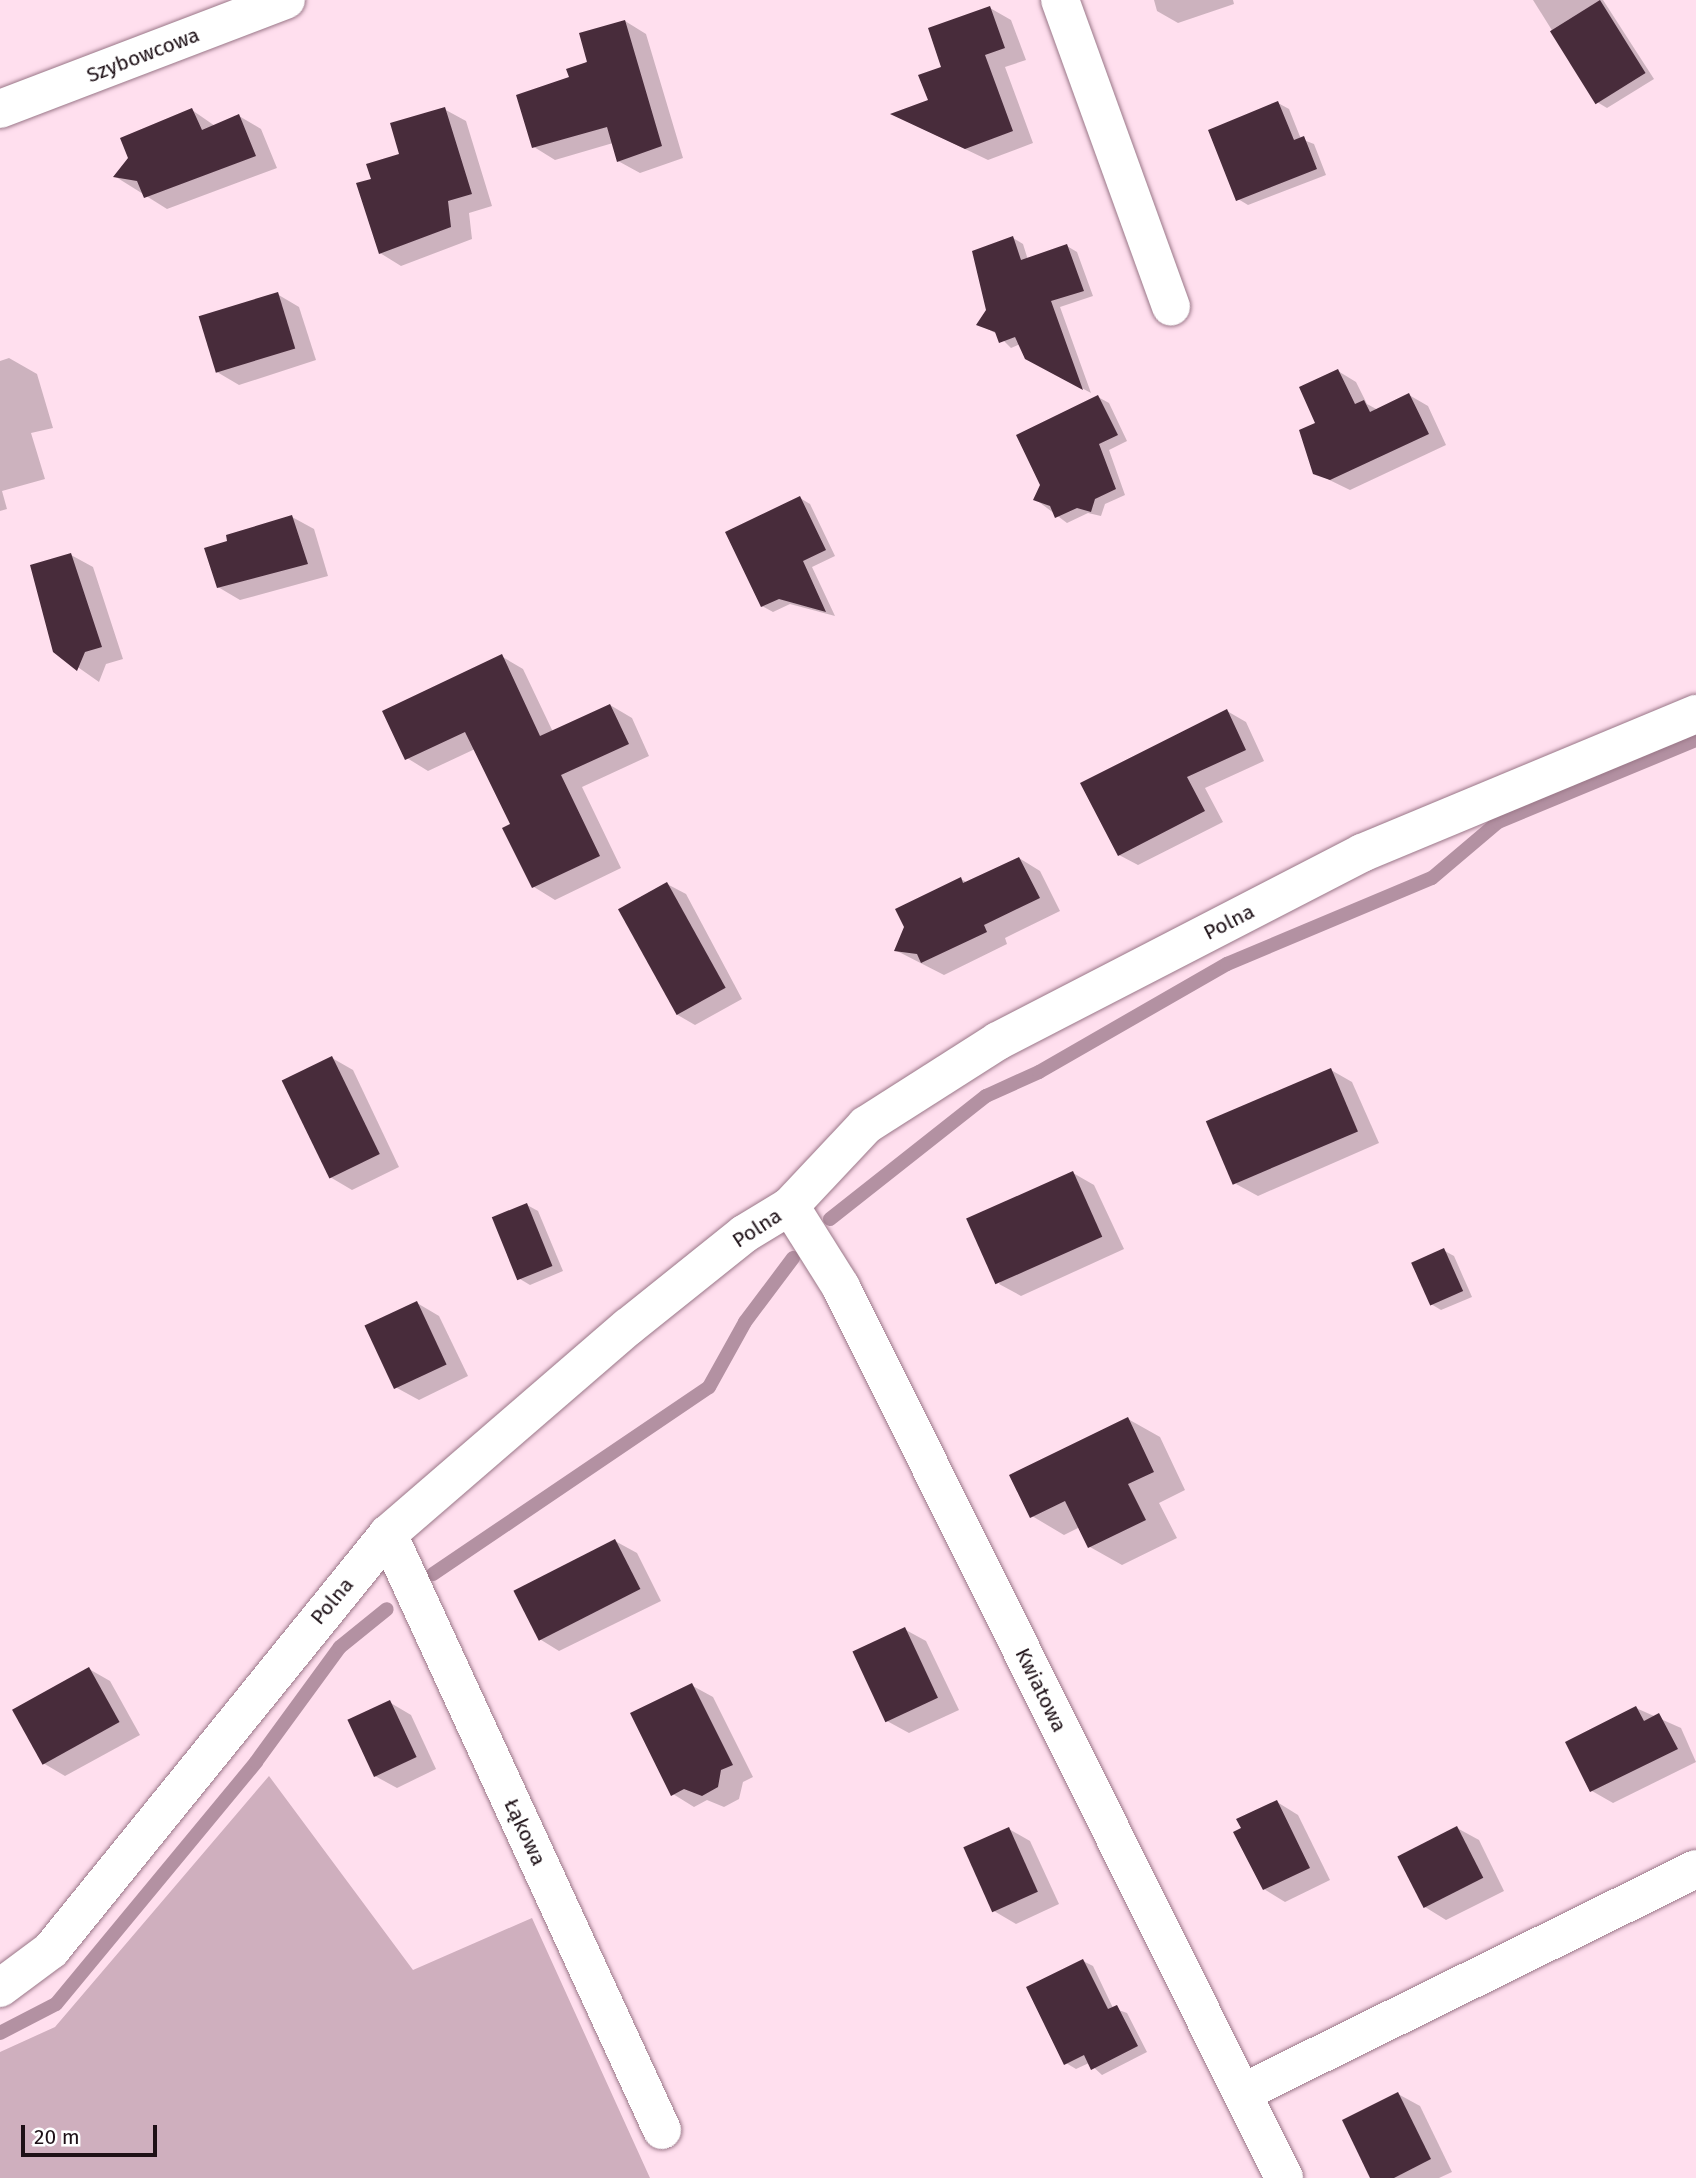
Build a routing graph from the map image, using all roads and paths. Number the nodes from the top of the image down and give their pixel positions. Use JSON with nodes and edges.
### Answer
{"nodes":[{"id":1,"x":286,"y":0,"type":"edge"},
{"id":2,"x":1060,"y":0,"type":"edge"},
{"id":3,"x":0,"y":109,"type":"edge"},
{"id":4,"x":1171,"y":307,"type":"dead end"},
{"id":5,"x":1696,"y":715,"type":"edge"},
{"id":6,"x":790,"y":1206,"type":"junction"},
{"id":7,"x":388,"y":1534,"type":"junction"},
{"id":8,"x":1696,"y":1869,"type":"edge"},
{"id":9,"x":0,"y":1988,"type":"edge"},
{"id":10,"x":1242,"y":2093,"type":"junction"},
{"id":11,"x":662,"y":2130,"type":"dead end"},
{"id":12,"x":1284,"y":2178,"type":"edge"}],
"edges":[{"from":1,"to":3,"type":"street","name":"Szybowcowa"},
{"from":2,"to":4,"type":"street"},
{"from":5,"to":6,"type":"street","name":"Polna"},
{"from":6,"to":7,"type":"street","name":"Polna"},
{"from":6,"to":10,"type":"street","name":"Kwiatowa"},
{"from":7,"to":9,"type":"street","name":"Polna"},
{"from":7,"to":11,"type":"street","name":"Łąkowa"},
{"from":8,"to":10,"type":"street"},
{"from":10,"to":12,"type":"street","name":"Kwiatowa"}]}
